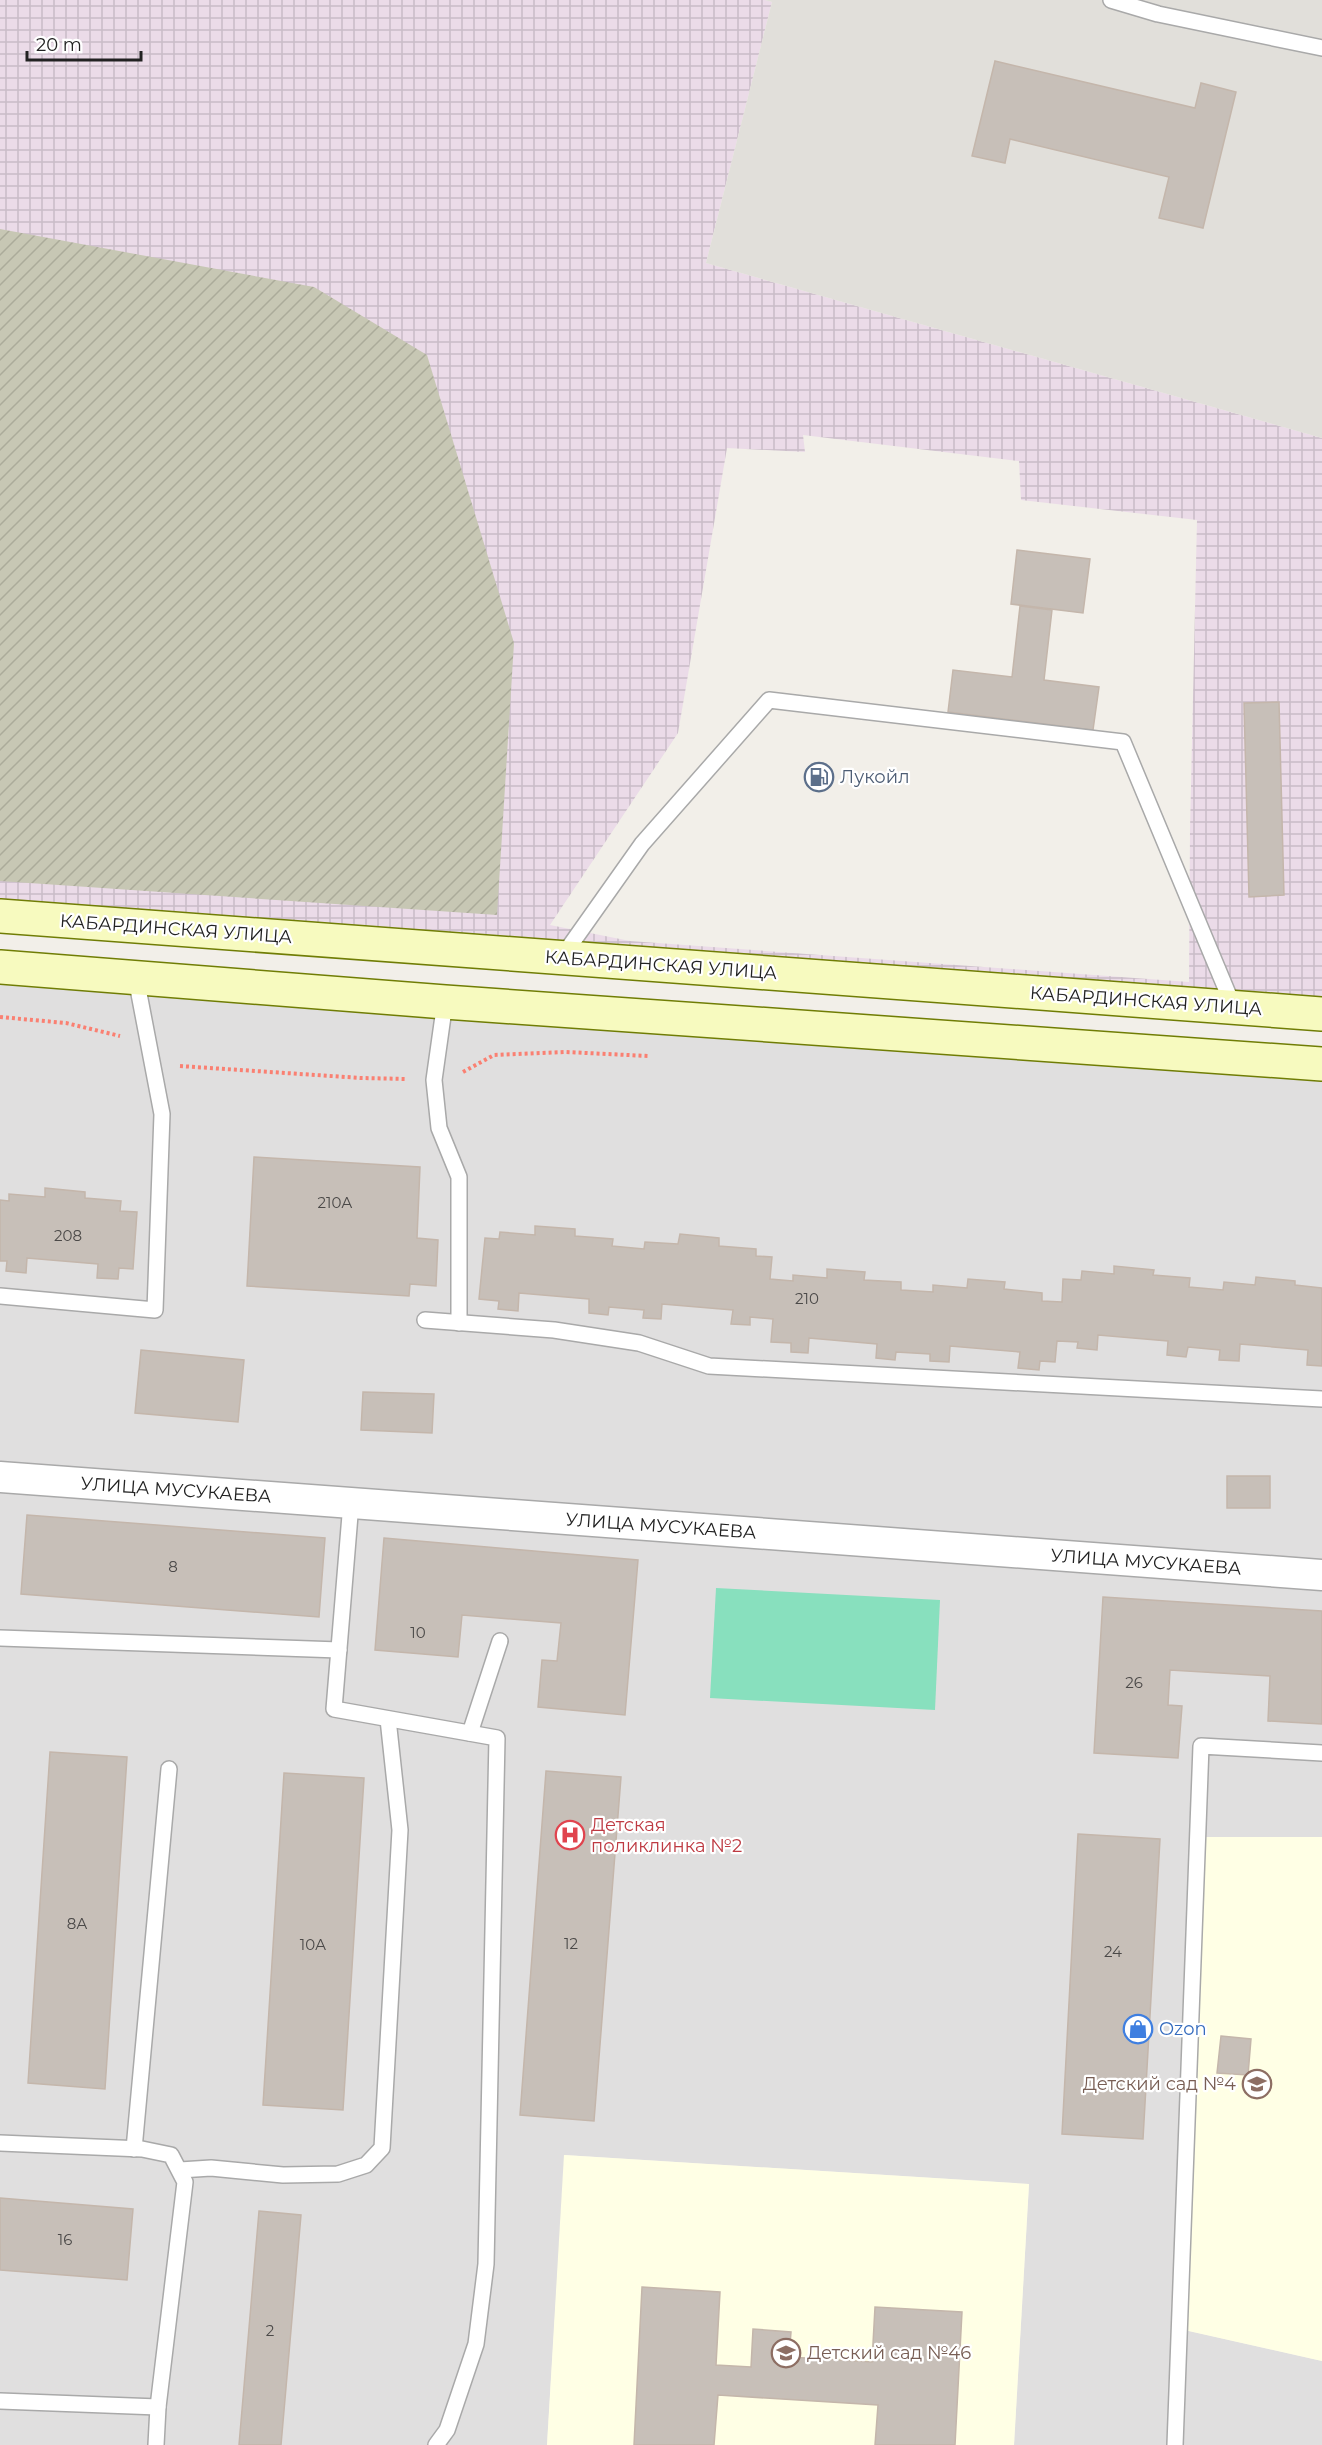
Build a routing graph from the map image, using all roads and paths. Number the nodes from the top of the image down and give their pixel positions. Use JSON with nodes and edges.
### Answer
{"nodes":[{"id":1,"x":1111,"y":0,"type":"edge"},
{"id":2,"x":1322,"y":48,"type":"edge"},
{"id":3,"x":0,"y":916,"type":"edge"},
{"id":4,"x":561,"y":958,"type":"junction"},
{"id":5,"x":0,"y":967,"type":"edge"},
{"id":6,"x":136,"y":978,"type":"junction"},
{"id":7,"x":445,"y":1002,"type":"junction"},
{"id":8,"x":1234,"y":1008,"type":"junction"},
{"id":9,"x":1322,"y":1014,"type":"edge"},
{"id":10,"x":0,"y":1017,"type":"edge"},
{"id":11,"x":660,"y":1056,"type":"dead end"},
{"id":12,"x":152,"y":1064,"type":"junction"},
{"id":13,"x":1322,"y":1064,"type":"edge"},
{"id":14,"x":434,"y":1080,"type":"junction"},
{"id":15,"x":0,"y":1296,"type":"edge"},
{"id":16,"x":425,"y":1320,"type":"dead end"},
{"id":17,"x":459,"y":1323,"type":"junction"},
{"id":18,"x":1322,"y":1399,"type":"edge"},
{"id":19,"x":0,"y":1477,"type":"edge"},
{"id":20,"x":351,"y":1503,"type":"junction"},
{"id":21,"x":1322,"y":1575,"type":"edge"},
{"id":22,"x":0,"y":1638,"type":"edge"},
{"id":23,"x":500,"y":1641,"type":"dead end"},
{"id":24,"x":339,"y":1650,"type":"junction"},
{"id":25,"x":388,"y":1719,"type":"junction"},
{"id":26,"x":470,"y":1733,"type":"junction"},
{"id":27,"x":1322,"y":1753,"type":"edge"},
{"id":28,"x":169,"y":1769,"type":"dead end"},
{"id":29,"x":0,"y":2143,"type":"edge"},
{"id":30,"x":134,"y":2149,"type":"junction"},
{"id":31,"x":180,"y":2170,"type":"junction"},
{"id":32,"x":0,"y":2401,"type":"edge"},
{"id":33,"x":158,"y":2407,"type":"junction"},
{"id":34,"x":156,"y":2445,"type":"edge"},
{"id":35,"x":436,"y":2445,"type":"edge"},
{"id":36,"x":1175,"y":2445,"type":"edge"}],
"edges":[{"from":1,"to":2,"type":"lane"},
{"from":3,"to":4,"type":"main road","name":"КАБАРДИНСКАЯ УЛИЦА"},
{"from":4,"to":8,"type":"main road","name":"КАБАРДИНСКАЯ УЛИЦА"},
{"from":4,"to":8,"type":"lane"},
{"from":5,"to":6,"type":"main road"},
{"from":6,"to":7,"type":"main road"},
{"from":6,"to":12,"type":"lane"},
{"from":7,"to":13,"type":"main road"},
{"from":7,"to":14,"type":"lane"},
{"from":8,"to":9,"type":"main road","name":"КАБАРДИНСКАЯ УЛИЦА"},
{"from":10,"to":12,"type":"path"},
{"from":11,"to":14,"type":"path"},
{"from":12,"to":14,"type":"path"},
{"from":12,"to":15,"type":"lane"},
{"from":14,"to":17,"type":"lane"},
{"from":16,"to":17,"type":"lane"},
{"from":17,"to":18,"type":"lane"},
{"from":19,"to":20,"type":"street","name":"УЛИЦА МУСУКАЕВА"},
{"from":20,"to":21,"type":"street","name":"УЛИЦА МУСУКАЕВА"},
{"from":20,"to":24,"type":"lane"},
{"from":22,"to":24,"type":"lane"},
{"from":23,"to":26,"type":"lane"},
{"from":24,"to":25,"type":"lane"},
{"from":25,"to":26,"type":"lane"},
{"from":25,"to":31,"type":"lane"},
{"from":26,"to":35,"type":"lane"},
{"from":27,"to":36,"type":"lane"},
{"from":28,"to":30,"type":"lane"},
{"from":29,"to":30,"type":"lane"},
{"from":30,"to":31,"type":"lane"},
{"from":31,"to":33,"type":"lane"},
{"from":32,"to":33,"type":"lane"},
{"from":33,"to":34,"type":"lane"}]}
